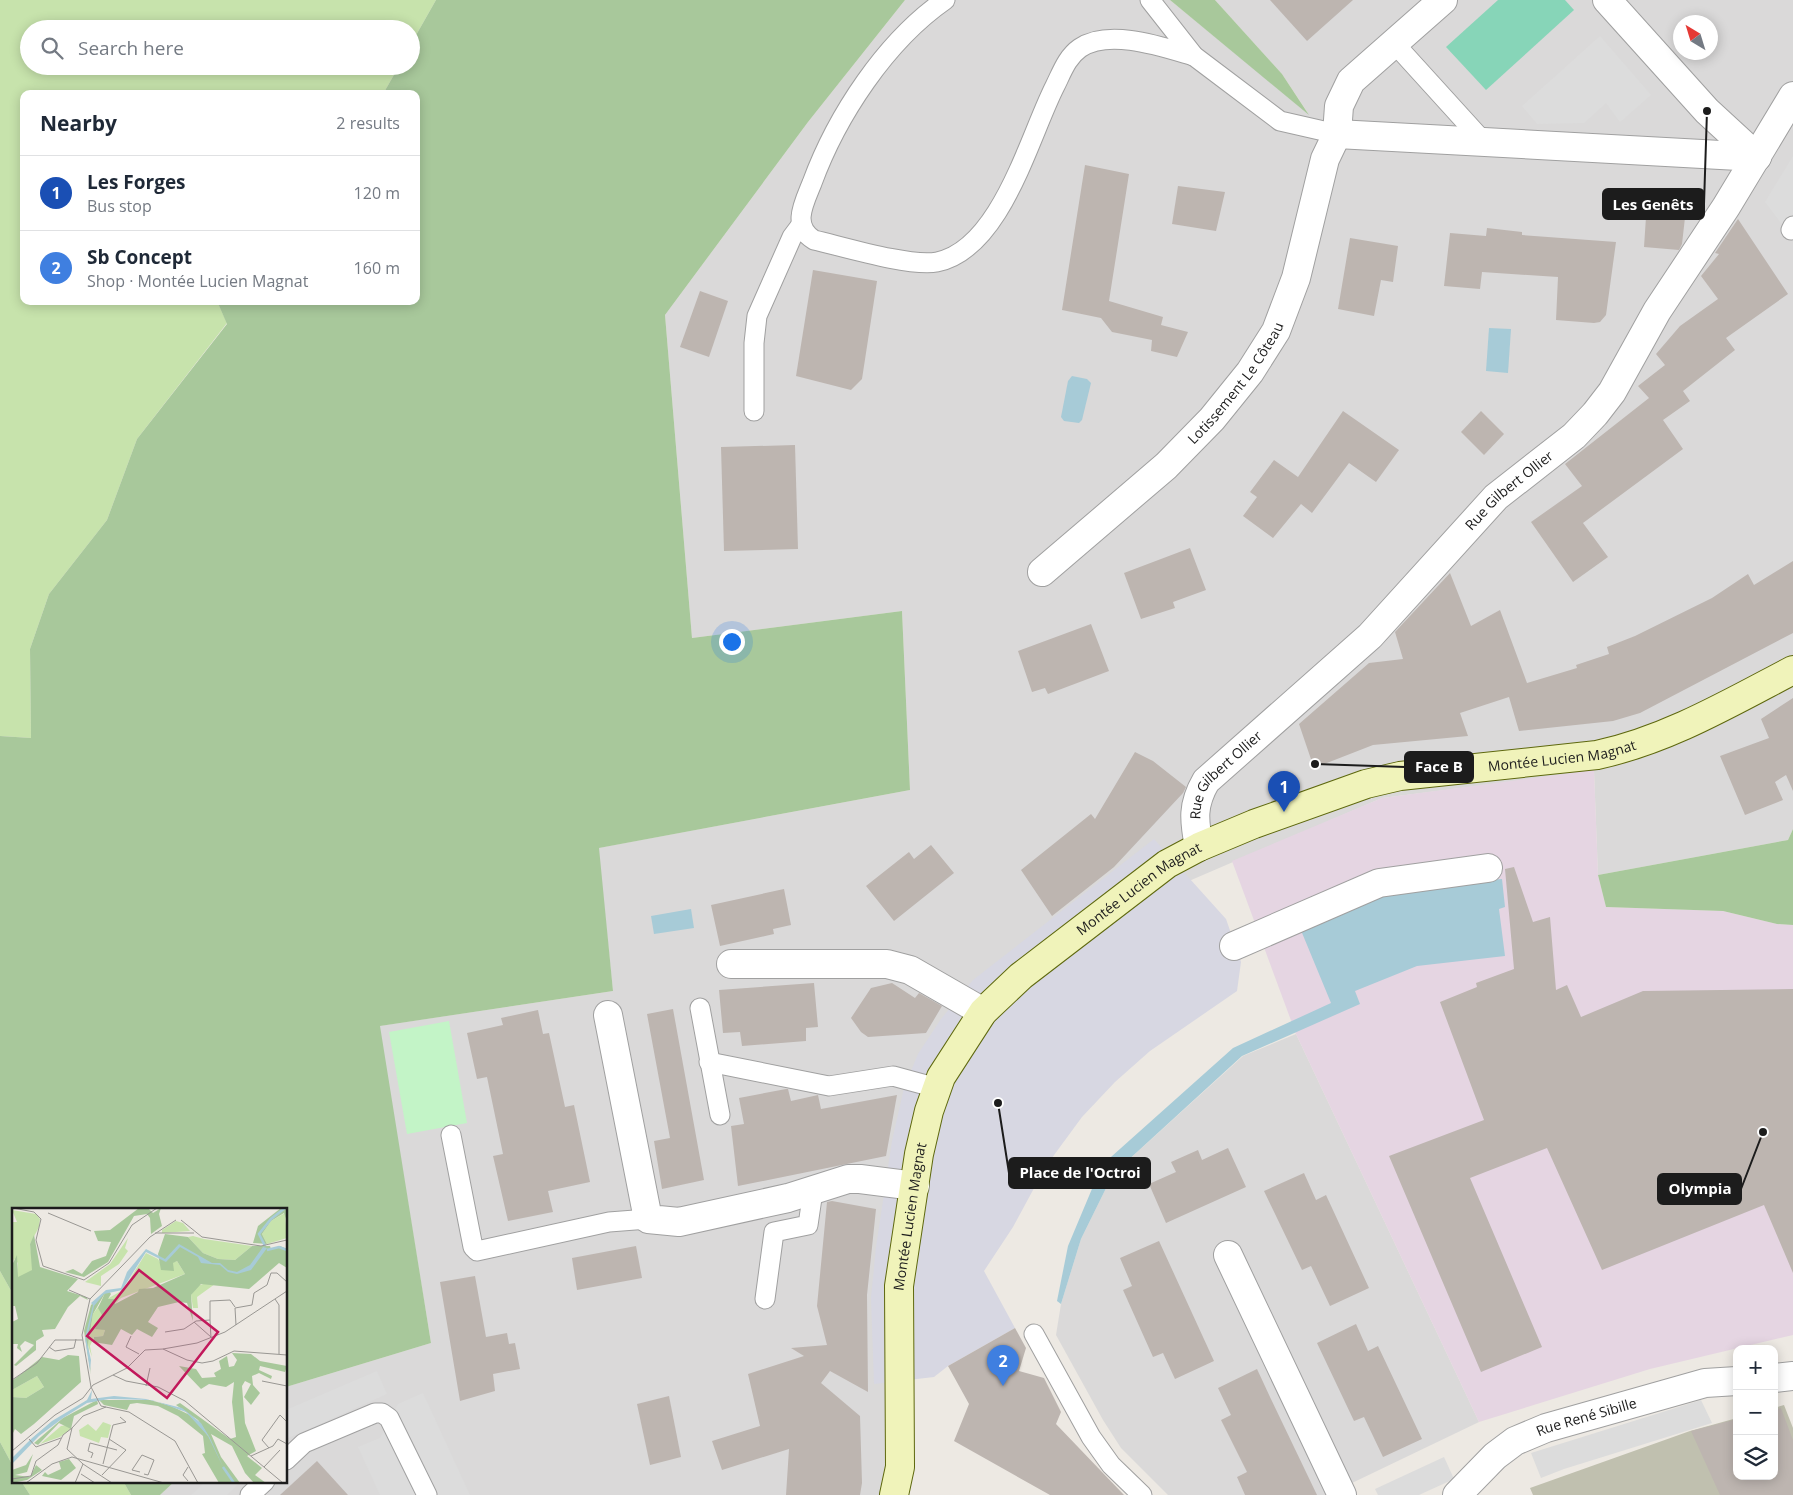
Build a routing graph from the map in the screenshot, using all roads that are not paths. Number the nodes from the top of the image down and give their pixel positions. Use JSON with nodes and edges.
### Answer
{"nodes":[{"id":1,"x":945,"y":0,"type":"edge"},
{"id":2,"x":1150,"y":0,"type":"edge"},
{"id":3,"x":1443,"y":0,"type":"edge"},
{"id":4,"x":1607,"y":0,"type":"edge"},
{"id":5,"x":1394,"y":43,"type":"junction"},
{"id":6,"x":1194,"y":56,"type":"junction"},
{"id":7,"x":1793,"y":96,"type":"edge"},
{"id":8,"x":1337,"y":134,"type":"junction"},
{"id":9,"x":1482,"y":141,"type":"junction"},
{"id":10,"x":1757,"y":157,"type":"junction"},
{"id":11,"x":801,"y":225,"type":"junction"},
{"id":12,"x":754,"y":411,"type":"dead end"},
{"id":13,"x":1042,"y":572,"type":"dead end"},
{"id":14,"x":1793,"y":670,"type":"edge"},
{"id":15,"x":1199,"y":847,"type":"junction"},
{"id":16,"x":1488,"y":868,"type":"dead end"},
{"id":17,"x":1234,"y":946,"type":"dead end"},
{"id":18,"x":731,"y":964,"type":"dead end"},
{"id":19,"x":700,"y":1008,"type":"dead end"},
{"id":20,"x":983,"y":1012,"type":"junction"},
{"id":21,"x":608,"y":1015,"type":"dead end"},
{"id":22,"x":709,"y":1062,"type":"junction"},
{"id":23,"x":937,"y":1088,"type":"junction"},
{"id":24,"x":720,"y":1115,"type":"dead end"},
{"id":25,"x":452,"y":1135,"type":"dead end"},
{"id":26,"x":915,"y":1186,"type":"junction"},
{"id":27,"x":813,"y":1191,"type":"junction"},
{"id":28,"x":648,"y":1219,"type":"junction"},
{"id":29,"x":1228,"y":1255,"type":"dead end"},
{"id":30,"x":765,"y":1299,"type":"dead end"},
{"id":31,"x":1034,"y":1334,"type":"dead end"},
{"id":32,"x":1793,"y":1376,"type":"edge"},
{"id":33,"x":1778,"y":1378,"type":"edge"},
{"id":34,"x":1733,"y":1380,"type":"edge"},
{"id":35,"x":288,"y":1458,"type":"edge"},
{"id":36,"x":264,"y":1482,"type":"edge"},
{"id":37,"x":250,"y":1495,"type":"edge"},
{"id":38,"x":427,"y":1495,"type":"edge"},
{"id":39,"x":894,"y":1495,"type":"edge"},
{"id":40,"x":1142,"y":1495,"type":"edge"},
{"id":41,"x":1342,"y":1495,"type":"edge"},
{"id":42,"x":1457,"y":1495,"type":"edge"}],
"edges":[{"from":1,"to":11,"type":"lane"},
{"from":2,"to":6,"type":"lane"},
{"from":3,"to":5,"type":"street"},
{"from":4,"to":10,"type":"street"},
{"from":5,"to":8,"type":"street"},
{"from":5,"to":9,"type":"lane"},
{"from":6,"to":8,"type":"lane"},
{"from":6,"to":11,"type":"lane"},
{"from":7,"to":10,"type":"street","name":"Rue Gilbert Ollier"},
{"from":8,"to":9,"type":"street"},
{"from":8,"to":13,"type":"street","name":"Lotissement Le Côteau"},
{"from":9,"to":10,"type":"street"},
{"from":10,"to":15,"type":"street","name":"Rue Gilbert Ollier"},
{"from":11,"to":12,"type":"lane"},
{"from":14,"to":15,"type":"main road","name":"Montée Lucien Magnat"},
{"from":15,"to":20,"type":"main road","name":"Montée Lucien Magnat"},
{"from":16,"to":17,"type":"street"},
{"from":18,"to":20,"type":"street"},
{"from":19,"to":22,"type":"lane"},
{"from":20,"to":23,"type":"main road","name":"Montée Lucien Magnat"},
{"from":21,"to":28,"type":"street"},
{"from":22,"to":23,"type":"lane"},
{"from":22,"to":24,"type":"lane"},
{"from":23,"to":26,"type":"main road","name":"Montée Lucien Magnat"},
{"from":25,"to":28,"type":"lane"},
{"from":26,"to":27,"type":"street"},
{"from":26,"to":39,"type":"main road","name":"Montée Lucien Magnat"},
{"from":27,"to":28,"type":"street"},
{"from":27,"to":30,"type":"lane"},
{"from":29,"to":41,"type":"street"},
{"from":31,"to":40,"type":"lane"},
{"from":32,"to":33,"type":"street"},
{"from":34,"to":42,"type":"street","name":"Rue René Sibille"},
{"from":35,"to":38,"type":"lane"},
{"from":36,"to":37,"type":"lane"}]}
